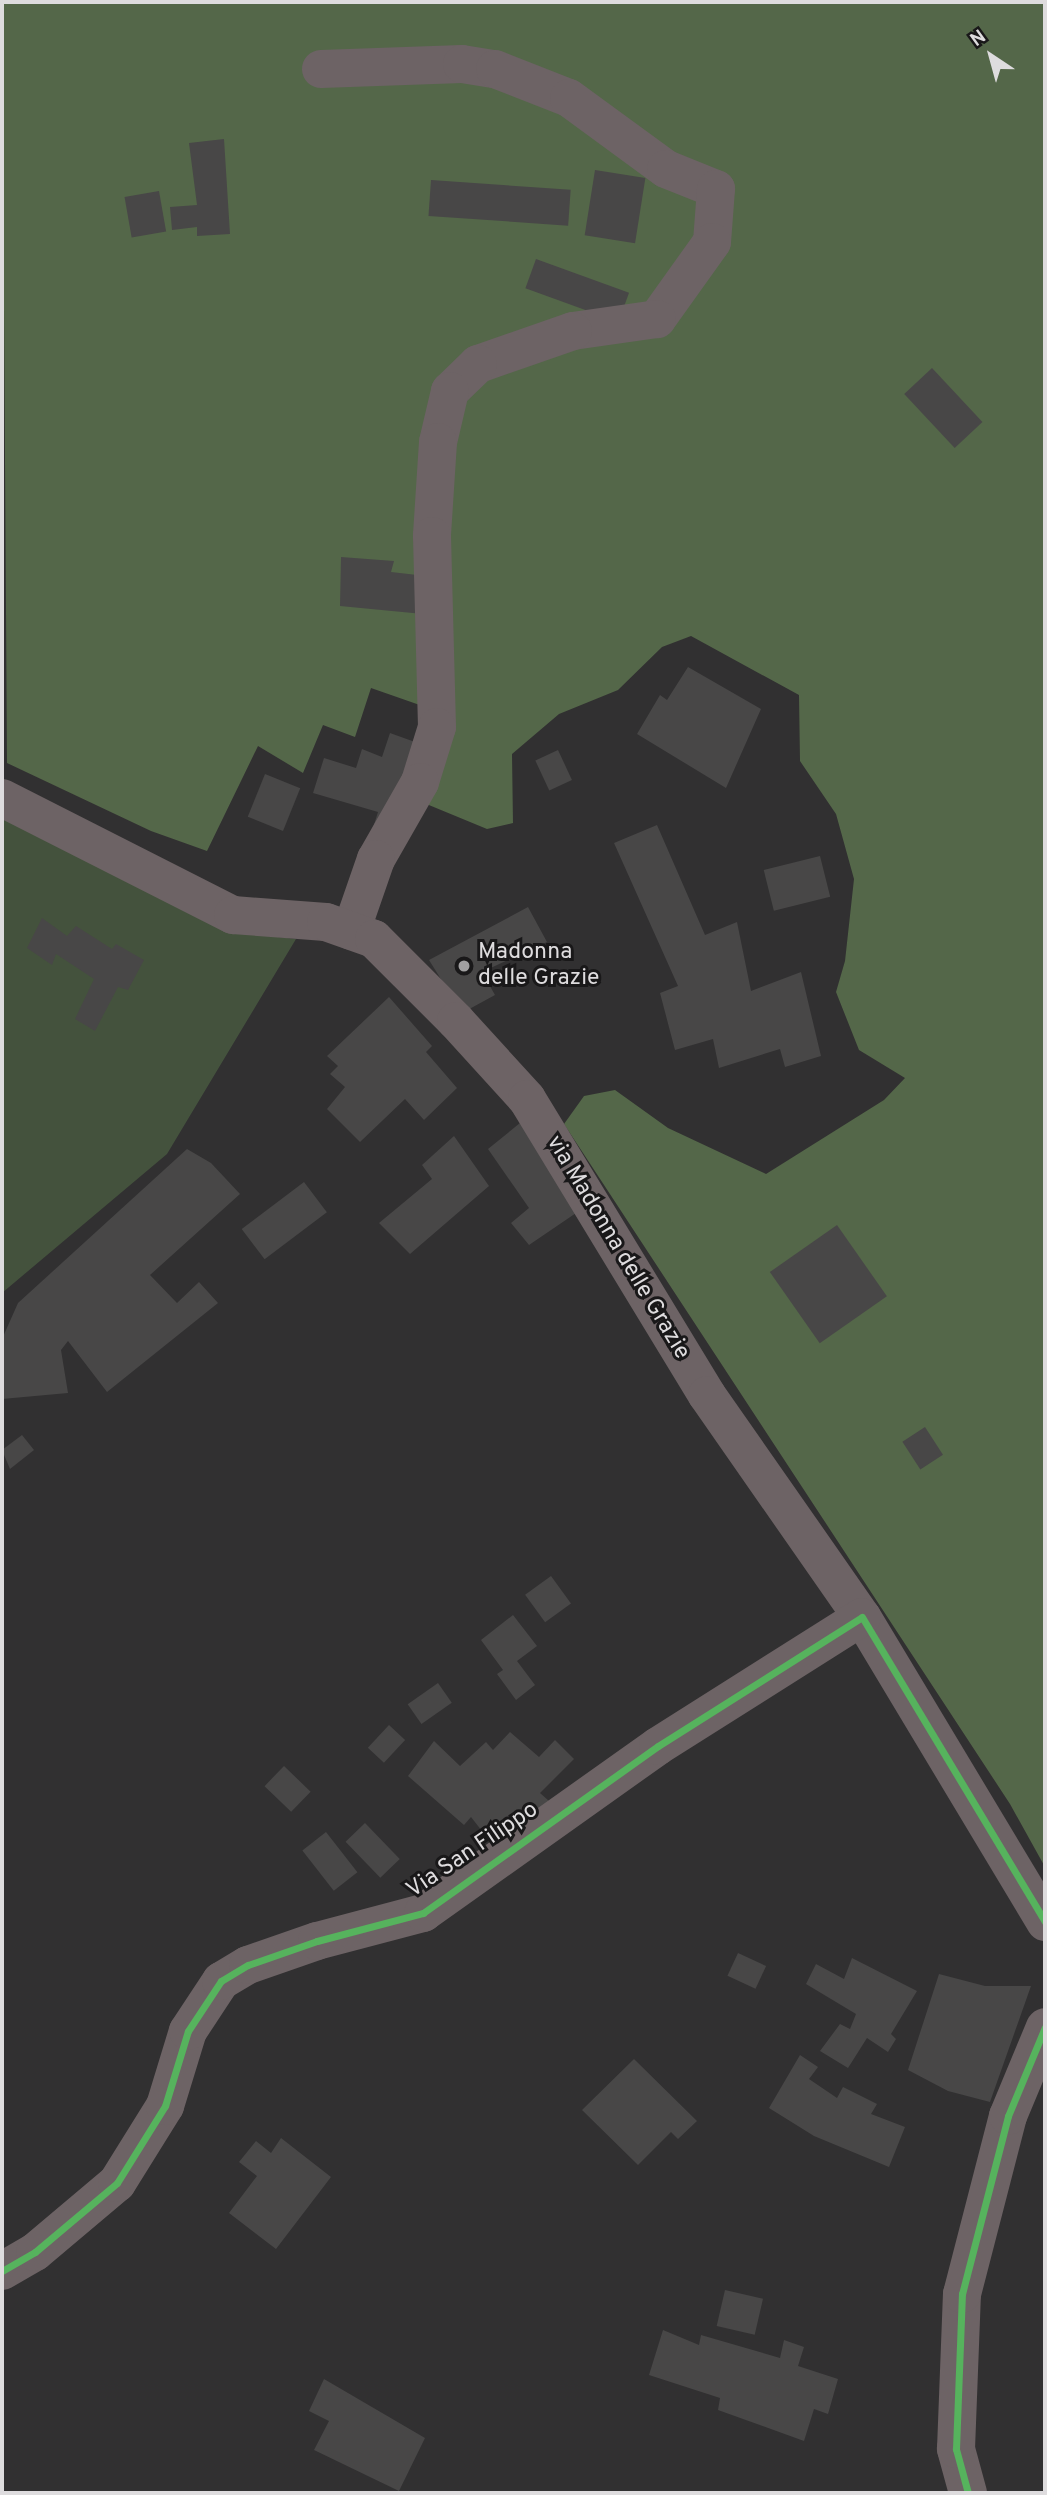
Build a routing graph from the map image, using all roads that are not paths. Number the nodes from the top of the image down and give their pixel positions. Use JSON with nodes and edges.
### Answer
{"nodes":[{"id":1,"x":321,"y":69,"type":"dead end"},
{"id":2,"x":2,"y":798,"type":"edge"},
{"id":3,"x":351,"y":931,"type":"junction"},
{"id":4,"x":862,"y":1617,"type":"junction"},
{"id":5,"x":1045,"y":1922,"type":"edge"},
{"id":6,"x":1045,"y":2027,"type":"edge"},
{"id":7,"x":2,"y":2271,"type":"edge"},
{"id":8,"x":968,"y":2493,"type":"edge"}],
"edges":[{"from":1,"to":3,"type":"street"},
{"from":2,"to":3,"type":"street","name":"via Madonna delle Grazie"},
{"from":3,"to":4,"type":"street","name":"via Madonna delle Grazie"},
{"from":4,"to":5,"type":"street","name":"via Madonna delle Grazie"},
{"from":4,"to":7,"type":"street","name":"Via San Filippo"},
{"from":6,"to":8,"type":"street"}]}
